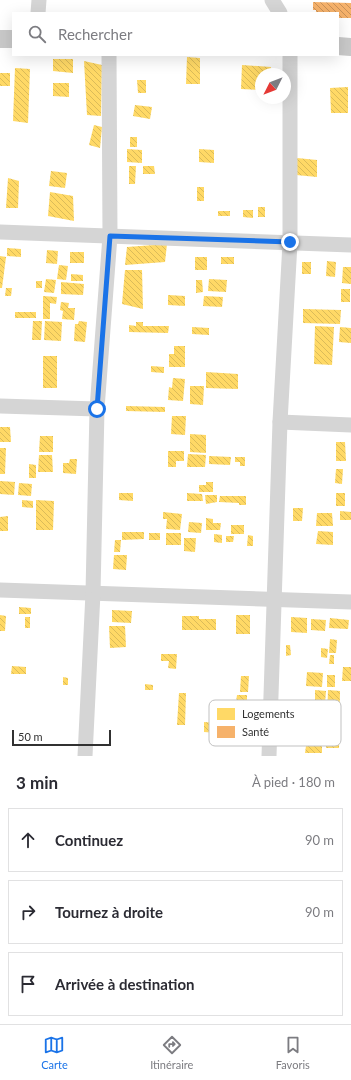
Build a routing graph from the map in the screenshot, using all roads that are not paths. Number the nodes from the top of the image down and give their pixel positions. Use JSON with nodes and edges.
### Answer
{"nodes":[{"id":1,"x":39,"y":0,"type":"edge"},
{"id":2,"x":272,"y":0,"type":"edge"},
{"id":3,"x":38,"y":12,"type":"edge"},
{"id":4,"x":279,"y":12,"type":"edge"},
{"id":5,"x":0,"y":39,"type":"edge"},
{"id":6,"x":12,"y":39,"type":"edge"},
{"id":7,"x":339,"y":46,"type":"edge"},
{"id":8,"x":351,"y":47,"type":"edge"},
{"id":9,"x":109,"y":56,"type":"edge"},
{"id":10,"x":290,"y":56,"type":"edge"},
{"id":11,"x":0,"y":232,"type":"edge"},
{"id":12,"x":110,"y":236,"type":"junction"},
{"id":13,"x":290,"y":242,"type":"junction"},
{"id":14,"x":351,"y":244,"type":"edge"},
{"id":15,"x":0,"y":406,"type":"edge"},
{"id":16,"x":97,"y":409,"type":"junction"},
{"id":17,"x":280,"y":422,"type":"junction"},
{"id":18,"x":351,"y":425,"type":"edge"},
{"id":19,"x":0,"y":590,"type":"edge"},
{"id":20,"x":93,"y":593,"type":"junction"},
{"id":21,"x":273,"y":599,"type":"junction"},
{"id":22,"x":351,"y":602,"type":"edge"},
{"id":23,"x":270,"y":700,"type":"edge"},
{"id":24,"x":269,"y":746,"type":"edge"},
{"id":25,"x":84,"y":756,"type":"edge"},
{"id":26,"x":269,"y":756,"type":"edge"}],
"edges":[{"from":1,"to":3,"type":"street"},
{"from":2,"to":4,"type":"street"},
{"from":5,"to":6,"type":"main road"},
{"from":7,"to":8,"type":"main road"},
{"from":9,"to":12,"type":"street"},
{"from":10,"to":13,"type":"street"},
{"from":11,"to":12,"type":"street"},
{"from":12,"to":13,"type":"street"},
{"from":12,"to":16,"type":"street"},
{"from":13,"to":14,"type":"street"},
{"from":13,"to":17,"type":"street"},
{"from":15,"to":16,"type":"street"},
{"from":16,"to":20,"type":"street"},
{"from":17,"to":18,"type":"street"},
{"from":17,"to":21,"type":"street"},
{"from":19,"to":20,"type":"street"},
{"from":20,"to":21,"type":"street"},
{"from":20,"to":25,"type":"street"},
{"from":21,"to":22,"type":"street"},
{"from":21,"to":23,"type":"street"},
{"from":24,"to":26,"type":"street"}]}
